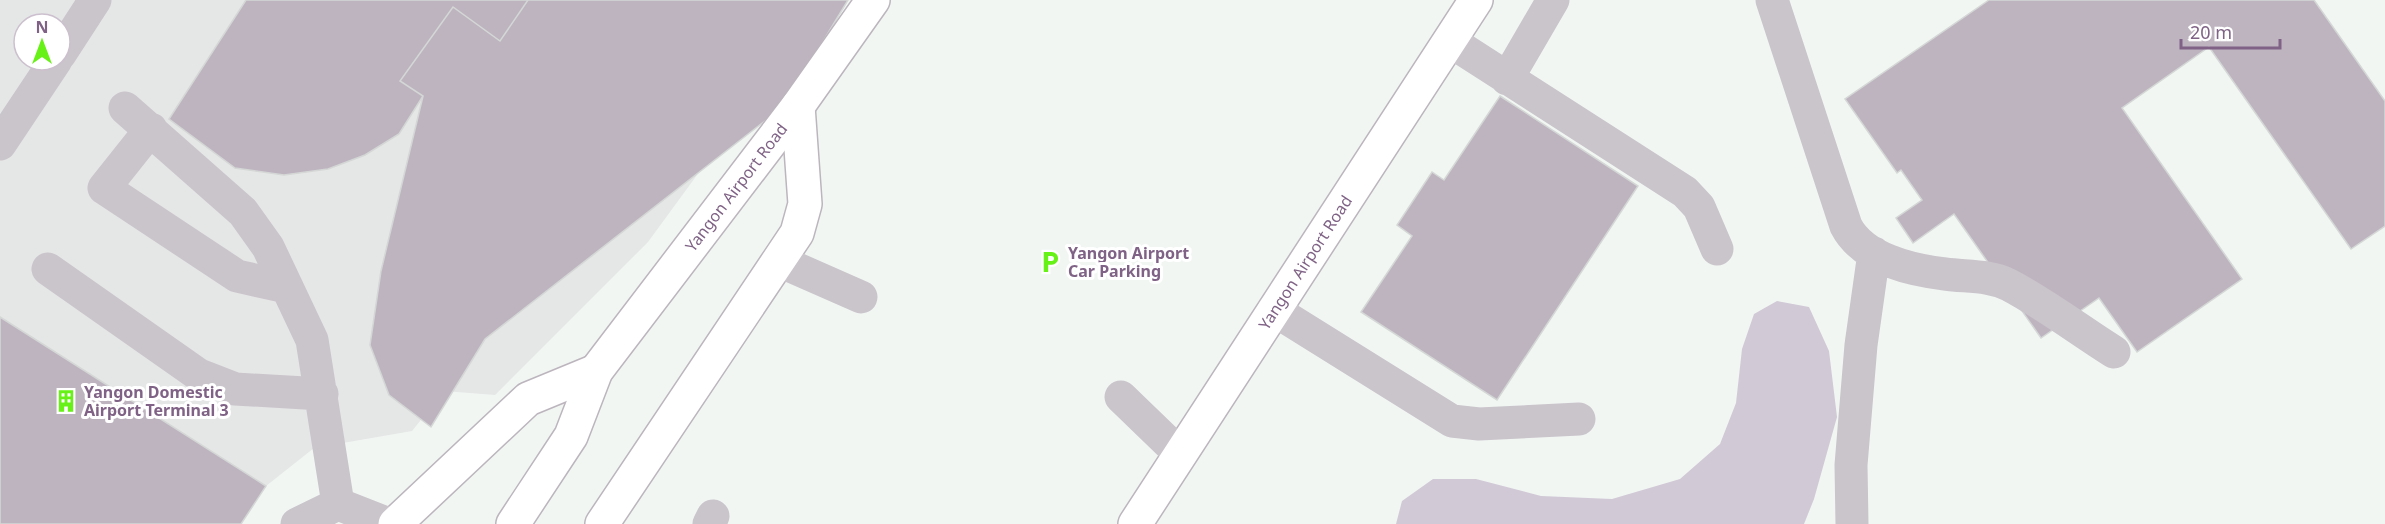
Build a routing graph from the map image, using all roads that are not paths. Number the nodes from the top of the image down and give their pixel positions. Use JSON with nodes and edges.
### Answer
{"nodes":[{"id":1,"x":95,"y":0,"type":"edge"},
{"id":2,"x":873,"y":0,"type":"edge"},
{"id":3,"x":1476,"y":0,"type":"edge"},
{"id":4,"x":1553,"y":0,"type":"edge"},
{"id":5,"x":1772,"y":0,"type":"edge"},
{"id":6,"x":72,"y":35,"type":"edge"},
{"id":7,"x":1450,"y":41,"type":"junction"},
{"id":8,"x":48,"y":72,"type":"edge"},
{"id":9,"x":1507,"y":79,"type":"junction"},
{"id":10,"x":798,"y":106,"type":"junction"},
{"id":11,"x":125,"y":108,"type":"dead end"},
{"id":12,"x":151,"y":129,"type":"junction"},
{"id":13,"x":0,"y":144,"type":"edge"},
{"id":14,"x":1717,"y":249,"type":"dead end"},
{"id":15,"x":1874,"y":253,"type":"junction"},
{"id":16,"x":778,"y":261,"type":"junction"},
{"id":17,"x":48,"y":269,"type":"dead end"},
{"id":18,"x":286,"y":287,"type":"junction"},
{"id":19,"x":861,"y":297,"type":"dead end"},
{"id":20,"x":1274,"y":310,"type":"junction"},
{"id":21,"x":2114,"y":352,"type":"dead end"},
{"id":22,"x":596,"y":371,"type":"junction"},
{"id":23,"x":322,"y":394,"type":"junction"},
{"id":24,"x":1122,"y":397,"type":"dead end"},
{"id":25,"x":1579,"y":419,"type":"dead end"},
{"id":26,"x":1180,"y":454,"type":"junction"},
{"id":27,"x":338,"y":504,"type":"junction"},
{"id":28,"x":297,"y":524,"type":"edge"},
{"id":29,"x":389,"y":524,"type":"edge"},
{"id":30,"x":395,"y":524,"type":"edge"},
{"id":31,"x":513,"y":524,"type":"edge"},
{"id":32,"x":602,"y":524,"type":"edge"},
{"id":33,"x":1135,"y":524,"type":"edge"},
{"id":34,"x":1852,"y":524,"type":"edge"}],
"edges":[{"from":1,"to":6,"type":"lane"},
{"from":2,"to":10,"type":"main road","name":"Yangon Airport Road"},
{"from":3,"to":7,"type":"main road","name":"Yangon Airport Road"},
{"from":4,"to":9,"type":"lane"},
{"from":5,"to":15,"type":"lane"},
{"from":7,"to":9,"type":"lane"},
{"from":7,"to":20,"type":"main road","name":"Yangon Airport Road"},
{"from":8,"to":13,"type":"lane"},
{"from":9,"to":14,"type":"lane"},
{"from":10,"to":16,"type":"main road"},
{"from":10,"to":22,"type":"main road","name":"Yangon Airport Road"},
{"from":11,"to":12,"type":"lane"},
{"from":12,"to":18,"type":"lane"},
{"from":12,"to":18,"type":"lane"},
{"from":15,"to":21,"type":"lane"},
{"from":15,"to":34,"type":"lane"},
{"from":16,"to":19,"type":"lane"},
{"from":16,"to":32,"type":"main road"},
{"from":17,"to":23,"type":"lane"},
{"from":18,"to":23,"type":"lane"},
{"from":20,"to":25,"type":"lane"},
{"from":20,"to":26,"type":"main road","name":"Yangon Airport Road"},
{"from":22,"to":30,"type":"main road"},
{"from":22,"to":31,"type":"main road","name":"Yangon Airport Road"},
{"from":23,"to":27,"type":"lane"},
{"from":24,"to":26,"type":"lane"},
{"from":26,"to":33,"type":"main road","name":"Yangon Airport Road"},
{"from":27,"to":28,"type":"lane"},
{"from":27,"to":29,"type":"lane"}]}
